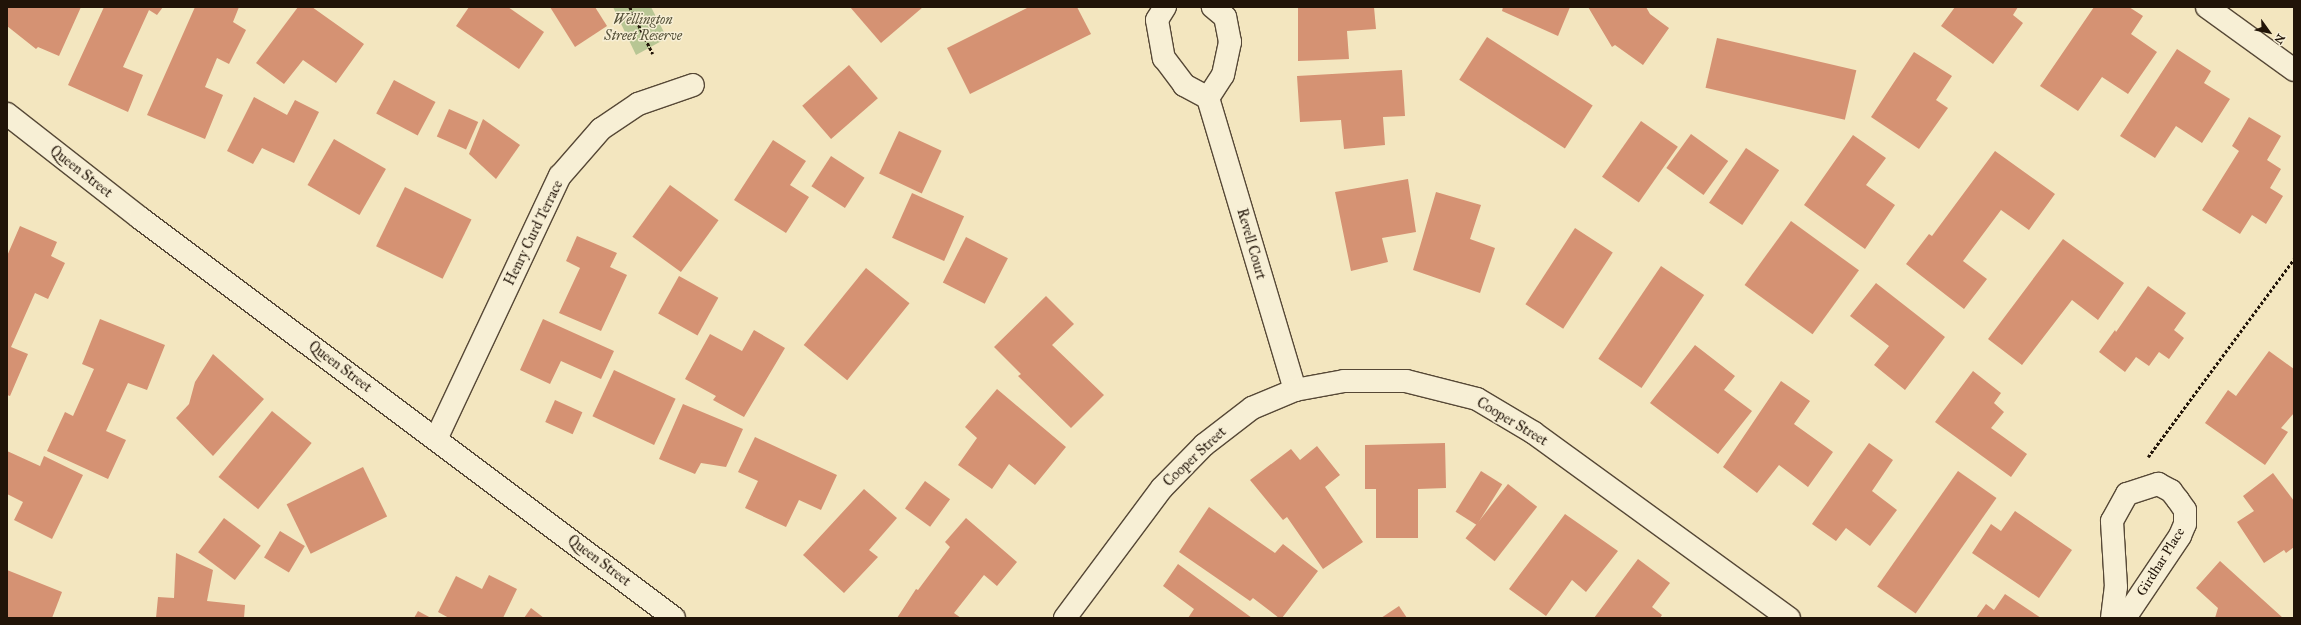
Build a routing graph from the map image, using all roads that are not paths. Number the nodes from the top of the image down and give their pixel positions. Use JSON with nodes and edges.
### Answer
{"nodes":[{"id":1,"x":1165,"y":7,"type":"edge"},
{"id":2,"x":1213,"y":7,"type":"edge"},
{"id":3,"x":2207,"y":7,"type":"edge"},
{"id":4,"x":2294,"y":70,"type":"edge"},
{"id":5,"x":693,"y":86,"type":"dead end"},
{"id":6,"x":1208,"y":98,"type":"junction"},
{"id":7,"x":7,"y":114,"type":"edge"},
{"id":8,"x":1295,"y":390,"type":"junction"},
{"id":9,"x":436,"y":439,"type":"junction"},
{"id":10,"x":674,"y":618,"type":"edge"},
{"id":11,"x":1065,"y":618,"type":"edge"},
{"id":12,"x":1789,"y":618,"type":"edge"},
{"id":13,"x":2112,"y":618,"type":"edge"},
{"id":14,"x":2125,"y":618,"type":"edge"}],
"edges":[{"from":1,"to":6,"type":"street"},
{"from":2,"to":6,"type":"street"},
{"from":3,"to":4,"type":"street"},
{"from":5,"to":9,"type":"street","name":"Henry Curd Terrace"},
{"from":6,"to":8,"type":"street","name":"Revell Court"},
{"from":7,"to":9,"type":"street","name":"Queen Street"},
{"from":8,"to":11,"type":"street","name":"Cooper Street"},
{"from":8,"to":12,"type":"street","name":"Cooper Street"},
{"from":9,"to":10,"type":"street","name":"Queen Street"},
{"from":13,"to":14,"type":"street","name":"Girdhar Place"}]}
